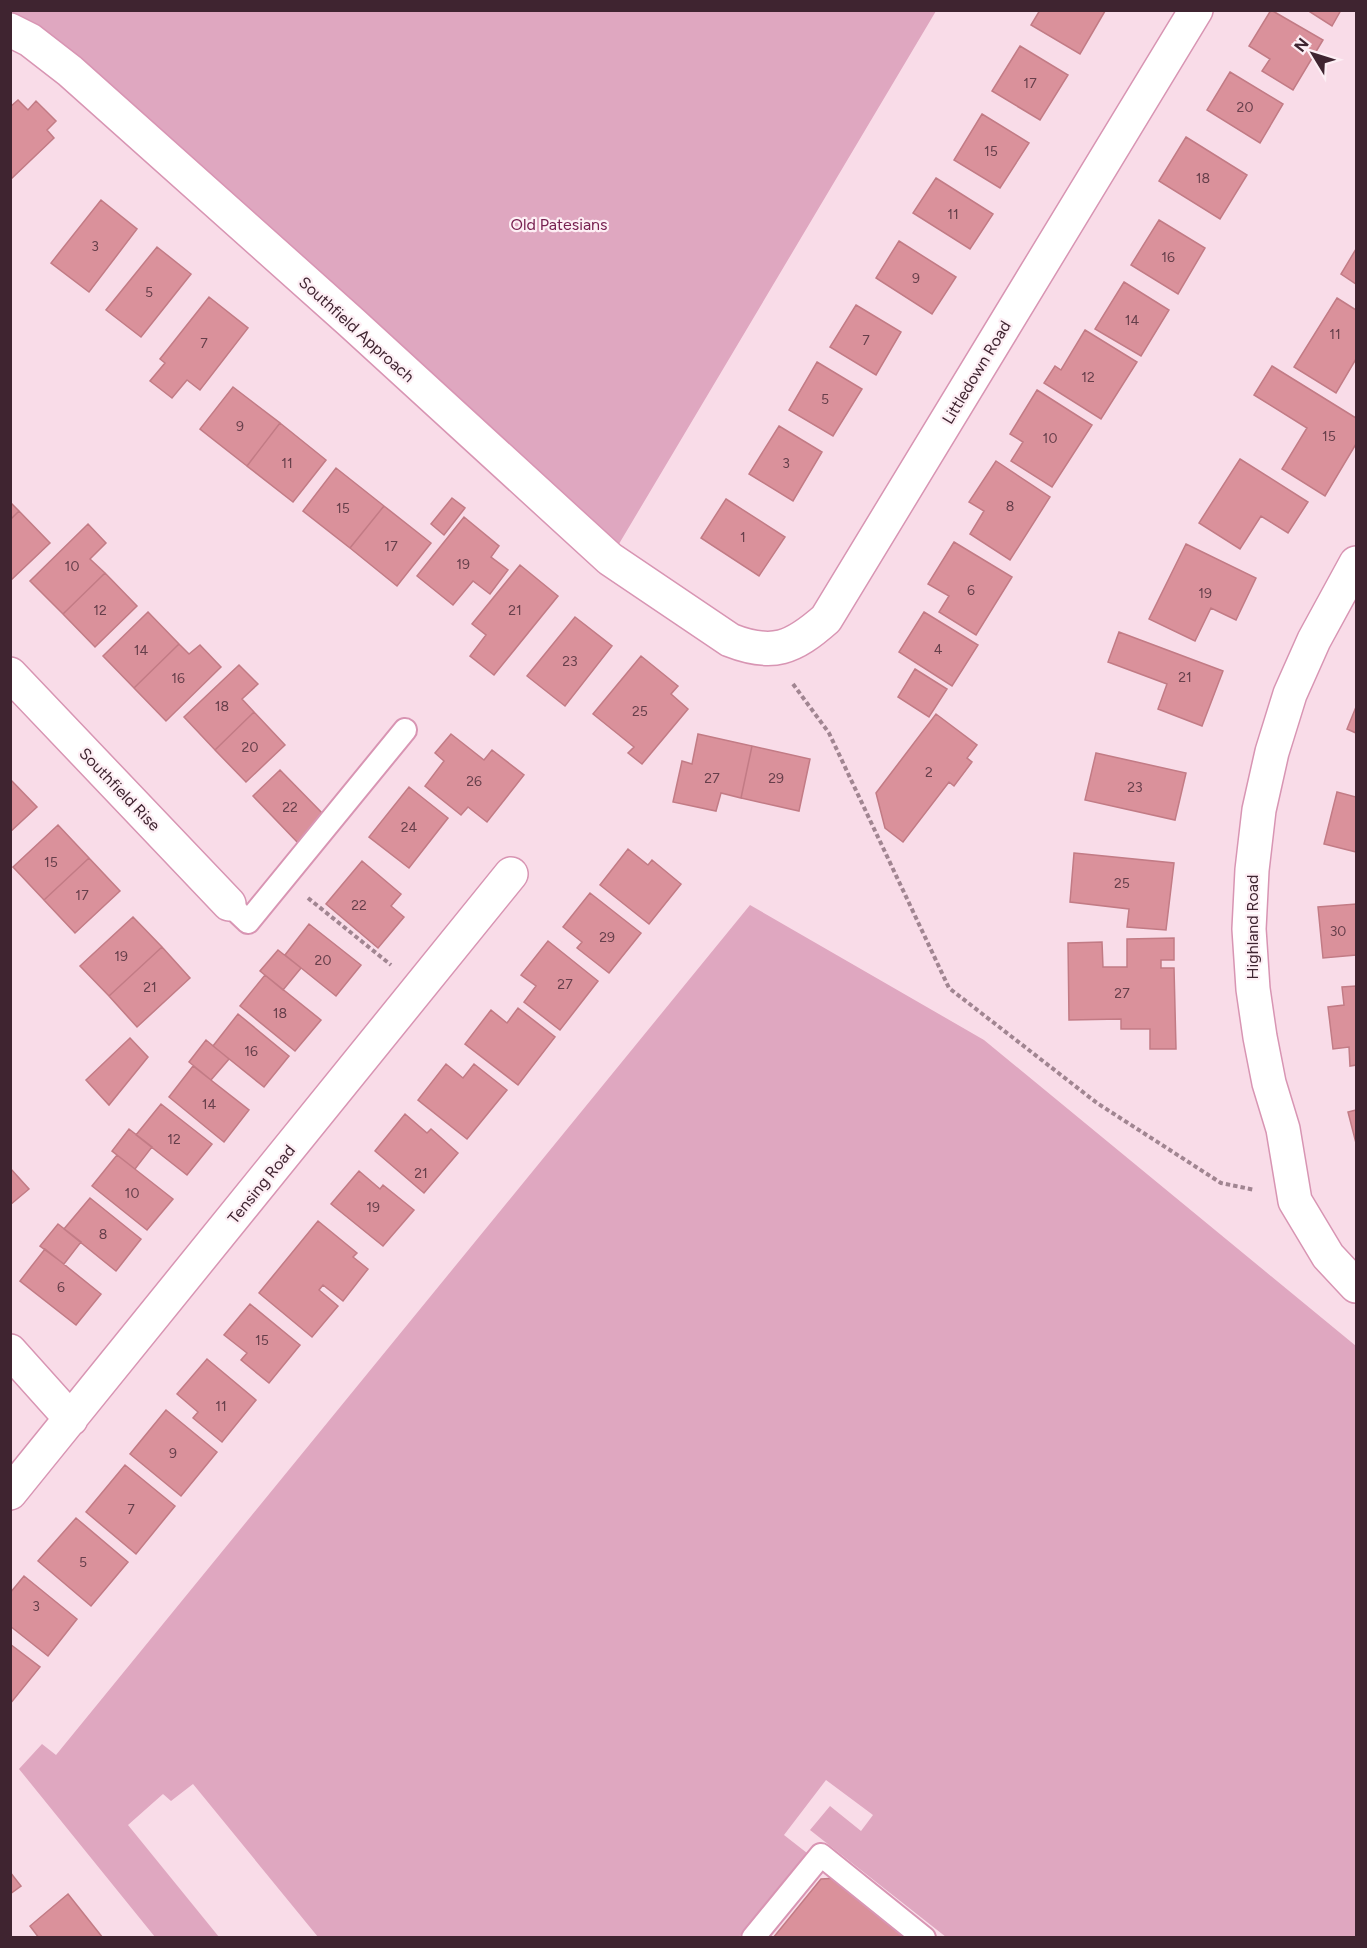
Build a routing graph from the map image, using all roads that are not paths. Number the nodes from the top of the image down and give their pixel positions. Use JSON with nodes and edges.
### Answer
{"nodes":[{"id":1,"x":1196,"y":10,"type":"edge"},
{"id":2,"x":12,"y":24,"type":"edge"},
{"id":3,"x":1356,"y":562,"type":"edge"},
{"id":4,"x":705,"y":625,"type":"joint"},
{"id":5,"x":10,"y":674,"type":"edge"},
{"id":6,"x":405,"y":730,"type":"dead end"},
{"id":7,"x":512,"y":874,"type":"dead end"},
{"id":8,"x":229,"y":904,"type":"joint"},
{"id":9,"x":1356,"y":1286,"type":"edge"},
{"id":10,"x":10,"y":1351,"type":"edge"},
{"id":11,"x":71,"y":1419,"type":"junction"},
{"id":12,"x":10,"y":1493,"type":"edge"},
{"id":13,"x":753,"y":1938,"type":"edge"},
{"id":14,"x":924,"y":1938,"type":"edge"}],
"edges":[{"from":1,"to":4,"type":"street","name":"Littledown Road"},
{"from":2,"to":4,"type":"street","name":"Southfield Approach"},
{"from":3,"to":9,"type":"street","name":"Highland Road"},
{"from":5,"to":8,"type":"street","name":"Southfield Rise"},
{"from":6,"to":8,"type":"lane"},
{"from":7,"to":11,"type":"street","name":"Tensing Road"},
{"from":10,"to":11,"type":"street"},
{"from":11,"to":12,"type":"street","name":"Tensing Road"},
{"from":13,"to":14,"type":"lane"}]}
